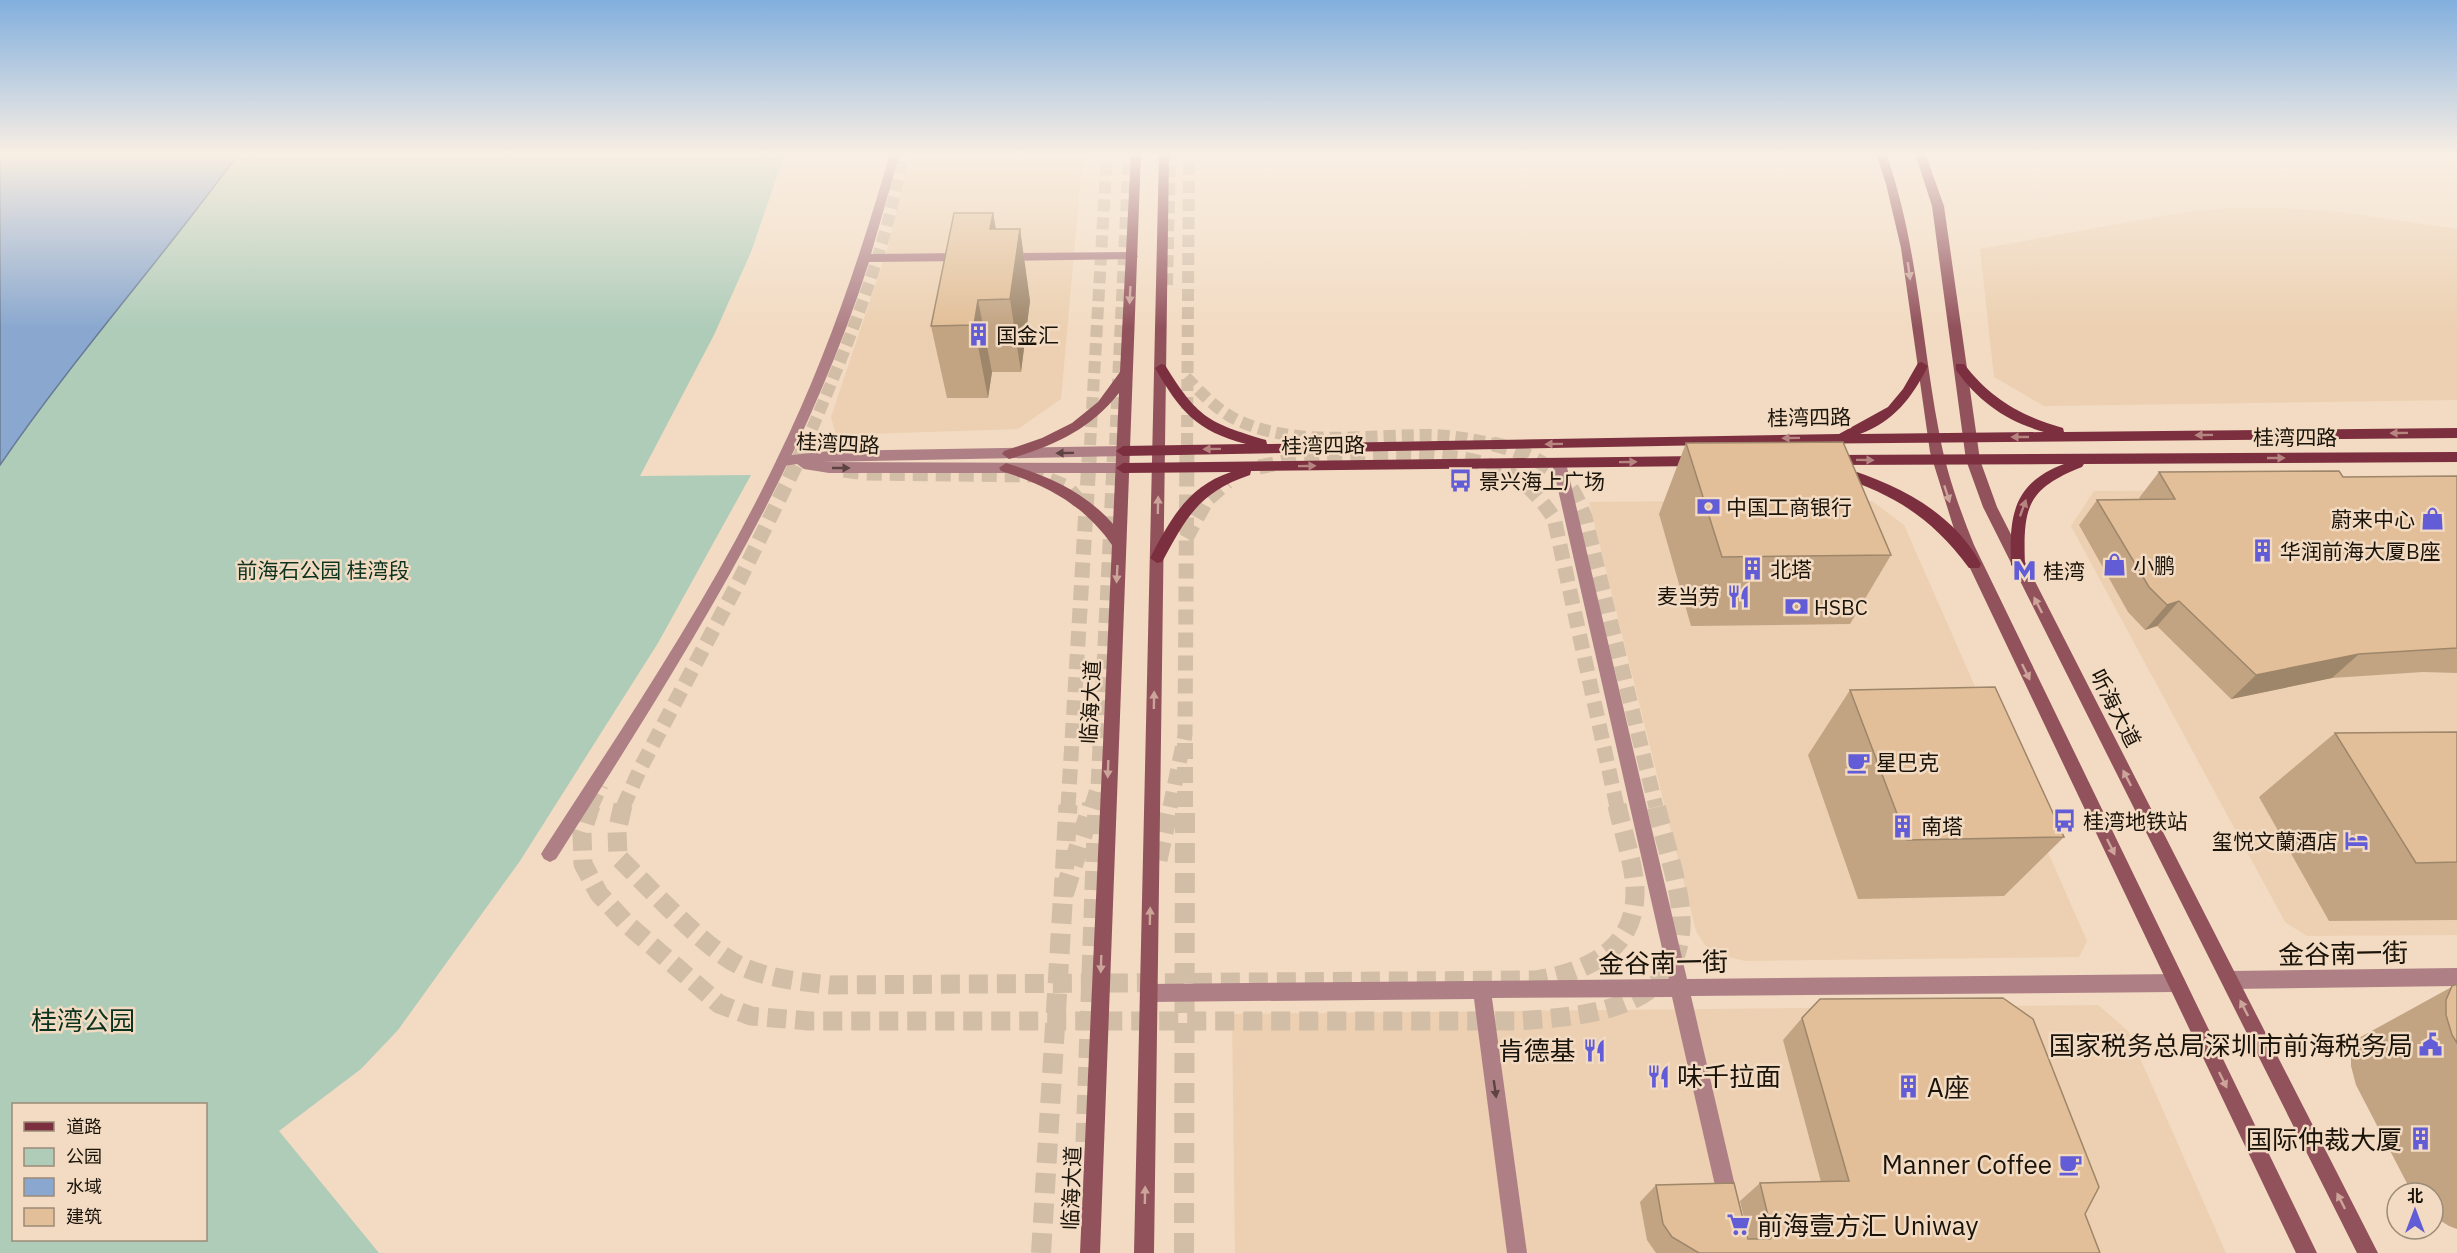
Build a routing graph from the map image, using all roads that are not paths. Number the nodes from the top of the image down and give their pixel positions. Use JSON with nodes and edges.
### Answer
{"nodes":[{"id":1,"x":879,"y":211,"type":"edge"},
{"id":2,"x":1134,"y":211,"type":"edge"},
{"id":3,"x":1163,"y":211,"type":"edge"},
{"id":4,"x":1899,"y":211,"type":"edge"},
{"id":5,"x":1939,"y":211,"type":"edge"},
{"id":6,"x":1132,"y":256,"type":"junction"},
{"id":7,"x":975,"y":257,"type":"edge"},
{"id":8,"x":998,"y":257,"type":"edge"},
{"id":9,"x":865,"y":258,"type":"junction"},
{"id":10,"x":1922,"y":366,"type":"junction"},
{"id":11,"x":1960,"y":367,"type":"junction"},
{"id":12,"x":1161,"y":368,"type":"junction"},
{"id":13,"x":1126,"y":374,"type":"junction"},
{"id":14,"x":2457,"y":432,"type":"edge"},
{"id":15,"x":2079,"y":436,"type":"junction"},
{"id":16,"x":1933,"y":437,"type":"junction"},
{"id":17,"x":1969,"y":437,"type":"junction"},
{"id":18,"x":1833,"y":438,"type":"junction"},
{"id":19,"x":1284,"y":448,"type":"junction"},
{"id":20,"x":1159,"y":450,"type":"junction"},
{"id":21,"x":1124,"y":451,"type":"junction"},
{"id":22,"x":2457,"y":457,"type":"edge"},
{"id":23,"x":2091,"y":459,"type":"junction"},
{"id":24,"x":1708,"y":460,"type":"edge"},
{"id":25,"x":1938,"y":460,"type":"junction"},
{"id":26,"x":1973,"y":460,"type":"junction"},
{"id":27,"x":783,"y":461,"type":"junction"},
{"id":28,"x":1007,"y":461,"type":"junction"},
{"id":29,"x":1559,"y":463,"type":"junction"},
{"id":30,"x":1280,"y":466,"type":"junction"},
{"id":31,"x":1123,"y":468,"type":"junction"},
{"id":32,"x":1159,"y":468,"type":"junction"},
{"id":33,"x":1119,"y":543,"type":"junction"},
{"id":34,"x":1156,"y":558,"type":"junction"},
{"id":35,"x":1974,"y":564,"type":"junction"},
{"id":36,"x":2018,"y":565,"type":"junction"},
{"id":37,"x":550,"y":854,"type":"dead end"},
{"id":38,"x":2457,"y":977,"type":"edge"},
{"id":39,"x":2230,"y":980,"type":"junction"},
{"id":40,"x":2177,"y":983,"type":"junction"},
{"id":41,"x":1679,"y":988,"type":"junction"},
{"id":42,"x":1482,"y":990,"type":"junction"},
{"id":43,"x":1149,"y":993,"type":"junction"},
{"id":44,"x":1732,"y":1221,"type":"edge"},
{"id":45,"x":1089,"y":1253,"type":"edge"},
{"id":46,"x":1144,"y":1253,"type":"edge"},
{"id":47,"x":1517,"y":1253,"type":"edge"},
{"id":48,"x":2307,"y":1253,"type":"edge"},
{"id":49,"x":2368,"y":1253,"type":"edge"}],
"edges":[{"from":1,"to":9,"type":"street"},
{"from":2,"to":6,"type":"main road","name":"临海大道"},
{"from":3,"to":12,"type":"main road"},
{"from":4,"to":10,"type":"main road","one_way":true},
{"from":5,"to":11,"type":"main road","name":"听海大道"},
{"from":6,"to":8,"type":"street"},
{"from":6,"to":13,"type":"main road","name":"临海大道","one_way":true},
{"from":7,"to":9,"type":"street"},
{"from":9,"to":27,"type":"street"},
{"from":10,"to":16,"type":"main road"},
{"from":10,"to":18,"type":"main road"},
{"from":11,"to":15,"type":"main road"},
{"from":11,"to":17,"type":"main road","name":"听海大道"},
{"from":12,"to":19,"type":"main road"},
{"from":12,"to":20,"type":"main road"},
{"from":13,"to":21,"type":"main road","name":"临海大道"},
{"from":13,"to":28,"type":"main road"},
{"from":14,"to":15,"type":"main road","name":"桂湾四路","one_way":true},
{"from":15,"to":17,"type":"main road","name":"桂湾四路","one_way":true},
{"from":16,"to":17,"type":"main road","name":"桂湾四路"},
{"from":16,"to":18,"type":"main road","name":"桂湾四路"},
{"from":16,"to":25,"type":"main road"},
{"from":17,"to":26,"type":"main road","name":"听海大道"},
{"from":18,"to":19,"type":"main road","name":"桂湾四路","one_way":true},
{"from":19,"to":20,"type":"main road","name":"桂湾四路","one_way":true},
{"from":20,"to":21,"type":"main road","name":"桂湾四路"},
{"from":20,"to":32,"type":"main road"},
{"from":21,"to":28,"type":"street","name":"桂湾四路","one_way":true},
{"from":21,"to":31,"type":"main road","name":"临海大道"},
{"from":23,"to":22,"type":"main road","name":"桂湾四路","one_way":true},
{"from":23,"to":26,"type":"main road","name":"桂湾四路"},
{"from":36,"to":23,"type":"main road","one_way":true},
{"from":29,"to":24,"type":"main road","name":"桂湾四路","one_way":true},
{"from":25,"to":26,"type":"main road","name":"桂湾四路"},
{"from":25,"to":35,"type":"main road","one_way":true},
{"from":35,"to":25,"type":"main road","name":"桂湾四路","one_way":true},
{"from":26,"to":36,"type":"main road","name":"听海大道"},
{"from":27,"to":28,"type":"street","name":"桂湾四路"},
{"from":27,"to":37,"type":"street"},
{"from":28,"to":31,"type":"street","name":"桂湾四路"},
{"from":28,"to":33,"type":"main road"},
{"from":30,"to":29,"type":"main road","name":"桂湾四路","one_way":true},
{"from":29,"to":41,"type":"street"},
{"from":30,"to":32,"type":"main road","name":"桂湾四路"},
{"from":30,"to":34,"type":"main road"},
{"from":31,"to":32,"type":"main road","name":"桂湾四路"},
{"from":31,"to":33,"type":"main road","name":"临海大道"},
{"from":34,"to":32,"type":"main road","one_way":true},
{"from":33,"to":45,"type":"main road","name":"临海大道","one_way":true},
{"from":43,"to":34,"type":"main road","one_way":true},
{"from":35,"to":40,"type":"main road","one_way":true},
{"from":39,"to":36,"type":"main road","name":"听海大道","one_way":true},
{"from":38,"to":39,"type":"street","name":"金谷南一街"},
{"from":49,"to":39,"type":"main road","name":"听海大道","one_way":true},
{"from":40,"to":41,"type":"street","name":"金谷南一街"},
{"from":40,"to":48,"type":"main road","one_way":true},
{"from":41,"to":42,"type":"street","name":"金谷南一街"},
{"from":41,"to":44,"type":"street"},
{"from":42,"to":43,"type":"street","name":"金谷南一街"},
{"from":42,"to":47,"type":"street","one_way":true},
{"from":46,"to":43,"type":"main road","one_way":true}]}
